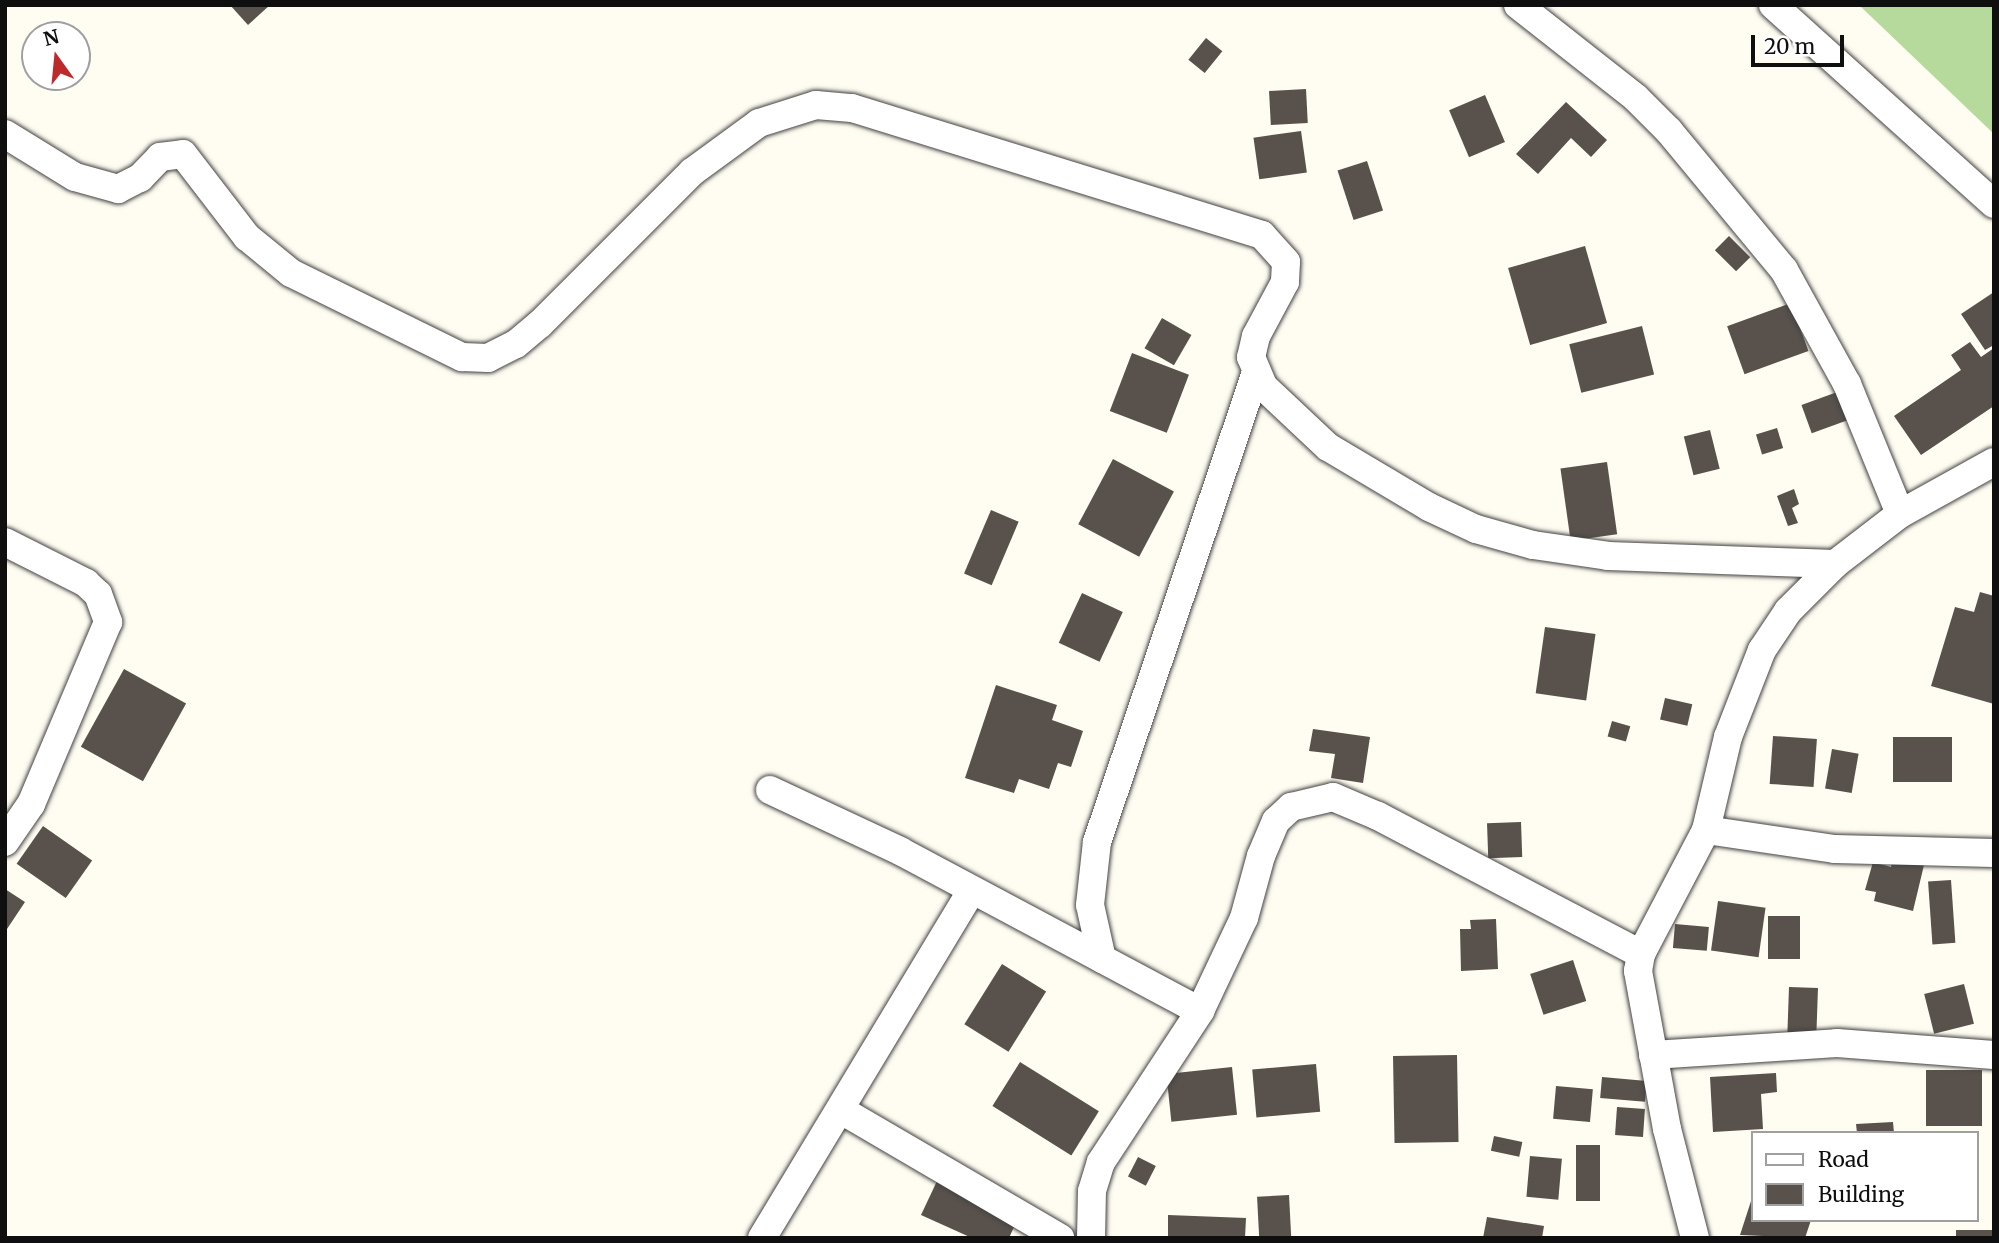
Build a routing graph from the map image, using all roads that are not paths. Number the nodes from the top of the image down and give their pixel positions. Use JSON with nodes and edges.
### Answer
{"nodes":[{"id":1,"x":1518,"y":5,"type":"edge"},
{"id":2,"x":1773,"y":5,"type":"edge"},
{"id":3,"x":5,"y":134,"type":"edge"},
{"id":4,"x":1994,"y":204,"type":"edge"},
{"id":5,"x":1256,"y":372,"type":"junction"},
{"id":6,"x":1994,"y":462,"type":"edge"},
{"id":7,"x":1900,"y":514,"type":"junction"},
{"id":8,"x":5,"y":542,"type":"edge"},
{"id":9,"x":1835,"y":564,"type":"junction"},
{"id":10,"x":770,"y":790,"type":"dead end"},
{"id":11,"x":1706,"y":830,"type":"junction"},
{"id":12,"x":5,"y":842,"type":"edge"},
{"id":13,"x":1994,"y":853,"type":"edge"},
{"id":14,"x":972,"y":890,"type":"junction"},
{"id":15,"x":1641,"y":954,"type":"junction"},
{"id":16,"x":1102,"y":960,"type":"junction"},
{"id":17,"x":1200,"y":1011,"type":"junction"},
{"id":18,"x":1653,"y":1055,"type":"junction"},
{"id":19,"x":1994,"y":1055,"type":"edge"},
{"id":20,"x":841,"y":1110,"type":"junction"},
{"id":21,"x":762,"y":1238,"type":"edge"},
{"id":22,"x":1060,"y":1238,"type":"edge"},
{"id":23,"x":1091,"y":1238,"type":"edge"},
{"id":24,"x":1695,"y":1238,"type":"edge"}],
"edges":[{"from":1,"to":7,"type":"street"},
{"from":2,"to":4,"type":"street"},
{"from":3,"to":5,"type":"street"},
{"from":5,"to":9,"type":"street"},
{"from":5,"to":16,"type":"street"},
{"from":6,"to":7,"type":"street"},
{"from":7,"to":9,"type":"street"},
{"from":8,"to":12,"type":"street"},
{"from":9,"to":11,"type":"street"},
{"from":10,"to":14,"type":"street"},
{"from":11,"to":13,"type":"street"},
{"from":11,"to":15,"type":"street"},
{"from":14,"to":16,"type":"street"},
{"from":14,"to":20,"type":"street"},
{"from":15,"to":17,"type":"street"},
{"from":15,"to":18,"type":"street"},
{"from":16,"to":17,"type":"street"},
{"from":17,"to":23,"type":"street"},
{"from":18,"to":19,"type":"street"},
{"from":18,"to":24,"type":"street"},
{"from":20,"to":21,"type":"street"},
{"from":20,"to":22,"type":"street"}]}
